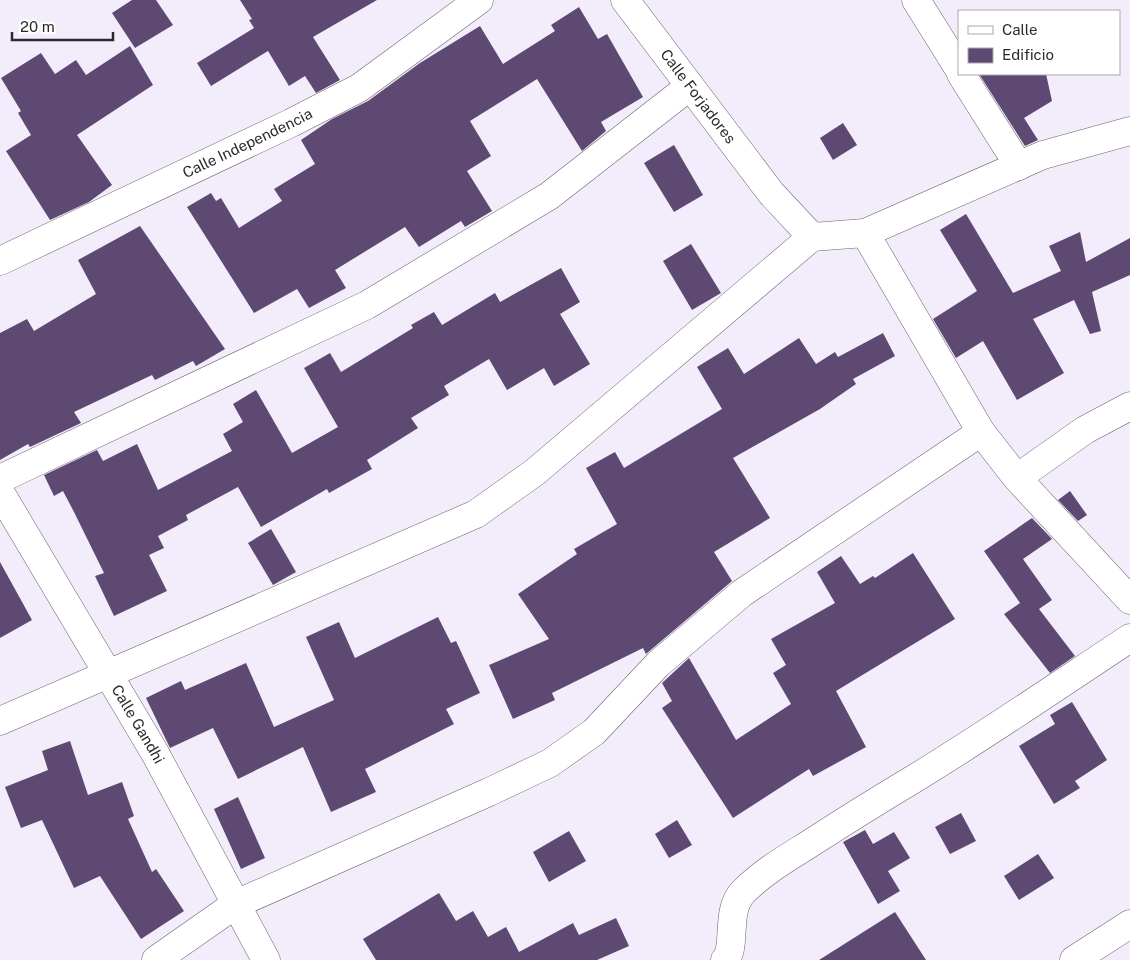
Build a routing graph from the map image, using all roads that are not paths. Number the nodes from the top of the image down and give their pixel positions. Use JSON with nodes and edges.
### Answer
{"nodes":[{"id":1,"x":479,"y":0,"type":"edge"},
{"id":2,"x":625,"y":0,"type":"edge"},
{"id":3,"x":916,"y":0,"type":"edge"},
{"id":4,"x":958,"y":68,"type":"edge"},
{"id":5,"x":962,"y":75,"type":"edge"},
{"id":6,"x":690,"y":86,"type":"junction"},
{"id":7,"x":1130,"y":131,"type":"edge"},
{"id":8,"x":1019,"y":166,"type":"junction"},
{"id":9,"x":865,"y":233,"type":"junction"},
{"id":10,"x":812,"y":237,"type":"junction"},
{"id":11,"x":0,"y":261,"type":"edge"},
{"id":12,"x":1130,"y":406,"type":"edge"},
{"id":13,"x":981,"y":432,"type":"junction"},
{"id":14,"x":1017,"y":478,"type":"junction"},
{"id":15,"x":0,"y":479,"type":"edge"},
{"id":16,"x":0,"y":492,"type":"edge"},
{"id":17,"x":1130,"y":600,"type":"edge"},
{"id":18,"x":1130,"y":638,"type":"edge"},
{"id":19,"x":108,"y":673,"type":"junction"},
{"id":20,"x":0,"y":721,"type":"edge"},
{"id":21,"x":236,"y":904,"type":"junction"},
{"id":22,"x":1130,"y":924,"type":"edge"},
{"id":23,"x":156,"y":960,"type":"edge"},
{"id":24,"x":266,"y":960,"type":"edge"},
{"id":25,"x":725,"y":960,"type":"edge"},
{"id":26,"x":1074,"y":960,"type":"edge"}],
"edges":[{"from":1,"to":11,"type":"street","name":"Calle Independencia"},
{"from":2,"to":6,"type":"street","name":"Calle Forjadores"},
{"from":3,"to":4,"type":"street"},
{"from":5,"to":8,"type":"street"},
{"from":6,"to":10,"type":"street","name":"Calle Forjadores"},
{"from":6,"to":15,"type":"street"},
{"from":7,"to":8,"type":"street"},
{"from":8,"to":9,"type":"street"},
{"from":9,"to":10,"type":"street"},
{"from":9,"to":13,"type":"street"},
{"from":10,"to":19,"type":"street"},
{"from":12,"to":14,"type":"street"},
{"from":13,"to":14,"type":"street"},
{"from":13,"to":21,"type":"street"},
{"from":14,"to":17,"type":"street"},
{"from":16,"to":19,"type":"street","name":"Calle Gandhi"},
{"from":18,"to":25,"type":"street"},
{"from":19,"to":20,"type":"street"},
{"from":19,"to":21,"type":"street","name":"Calle Gandhi"},
{"from":21,"to":23,"type":"street"},
{"from":21,"to":24,"type":"street","name":"Calle Gandhi"},
{"from":22,"to":26,"type":"street"}]}
